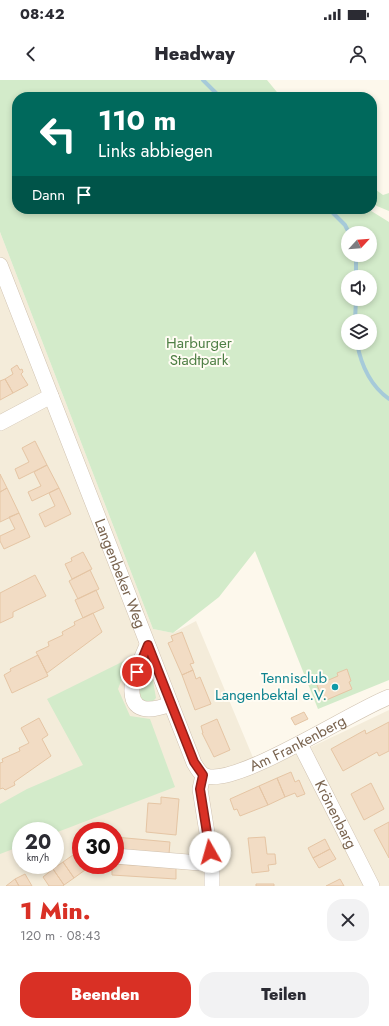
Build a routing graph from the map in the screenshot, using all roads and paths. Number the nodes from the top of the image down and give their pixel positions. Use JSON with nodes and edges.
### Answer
{"nodes":[{"id":1,"x":0,"y":264,"type":"edge"},
{"id":2,"x":51,"y":396,"type":"junction"},
{"id":3,"x":0,"y":423,"type":"edge"},
{"id":4,"x":148,"y":645,"type":"junction"},
{"id":5,"x":389,"y":697,"type":"edge"},
{"id":6,"x":171,"y":704,"type":"junction"},
{"id":7,"x":300,"y":744,"type":"junction"},
{"id":8,"x":203,"y":775,"type":"junction"},
{"id":9,"x":124,"y":857,"type":"edge"},
{"id":10,"x":212,"y":864,"type":"junction"},
{"id":11,"x":212,"y":886,"type":"edge"},
{"id":12,"x":372,"y":886,"type":"edge"}],
"edges":[{"from":1,"to":2,"type":"street","name":"Langenbeker Weg"},
{"from":2,"to":3,"type":"street"},
{"from":2,"to":4,"type":"street","name":"Langenbeker Weg"},
{"from":4,"to":6,"type":"street","name":"Langenbeker Weg"},
{"from":4,"to":6,"type":"street"},
{"from":5,"to":7,"type":"street","name":"Am Frankenberg"},
{"from":6,"to":8,"type":"street","name":"Langenbeker Weg"},
{"from":7,"to":8,"type":"street","name":"Am Frankenberg"},
{"from":7,"to":12,"type":"street","name":"Krönenbarg"},
{"from":8,"to":10,"type":"street"},
{"from":9,"to":10,"type":"street"},
{"from":10,"to":11,"type":"street"}]}
